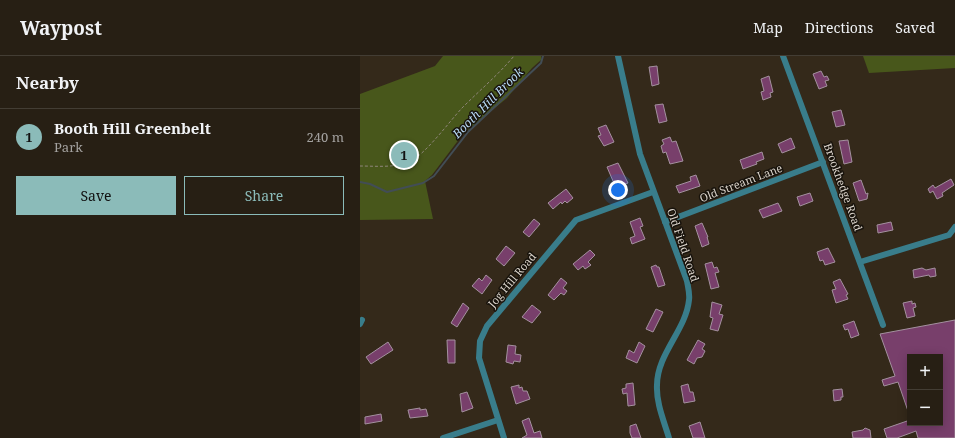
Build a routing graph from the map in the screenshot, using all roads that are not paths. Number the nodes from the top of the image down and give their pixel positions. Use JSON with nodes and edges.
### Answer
{"nodes":[{"id":1,"x":618,"y":56,"type":"edge"},
{"id":2,"x":783,"y":56,"type":"edge"},
{"id":3,"x":823,"y":162,"type":"junction"},
{"id":4,"x":653,"y":192,"type":"junction"},
{"id":5,"x":665,"y":222,"type":"junction"},
{"id":6,"x":955,"y":227,"type":"edge"},
{"id":7,"x":860,"y":262,"type":"junction"},
{"id":8,"x":883,"y":325,"type":"dead end"},
{"id":9,"x":498,"y":420,"type":"junction"},
{"id":10,"x":443,"y":438,"type":"edge"},
{"id":11,"x":504,"y":438,"type":"edge"},
{"id":12,"x":669,"y":438,"type":"edge"}],
"edges":[{"from":1,"to":4,"type":"street","name":"Old Field Road"},
{"from":2,"to":3,"type":"street","name":"Brookhedge Road"},
{"from":3,"to":5,"type":"street","name":"Old Stream Lane"},
{"from":3,"to":7,"type":"street","name":"Brookhedge Road"},
{"from":4,"to":5,"type":"street","name":"Old Field Road"},
{"from":4,"to":9,"type":"street","name":"Jog Hill Road"},
{"from":5,"to":12,"type":"street","name":"Old Field Road"},
{"from":6,"to":7,"type":"street"},
{"from":7,"to":8,"type":"street","name":"Brookhedge Road"},
{"from":9,"to":10,"type":"street"},
{"from":9,"to":11,"type":"street","name":"Jog Hill Road"}]}
